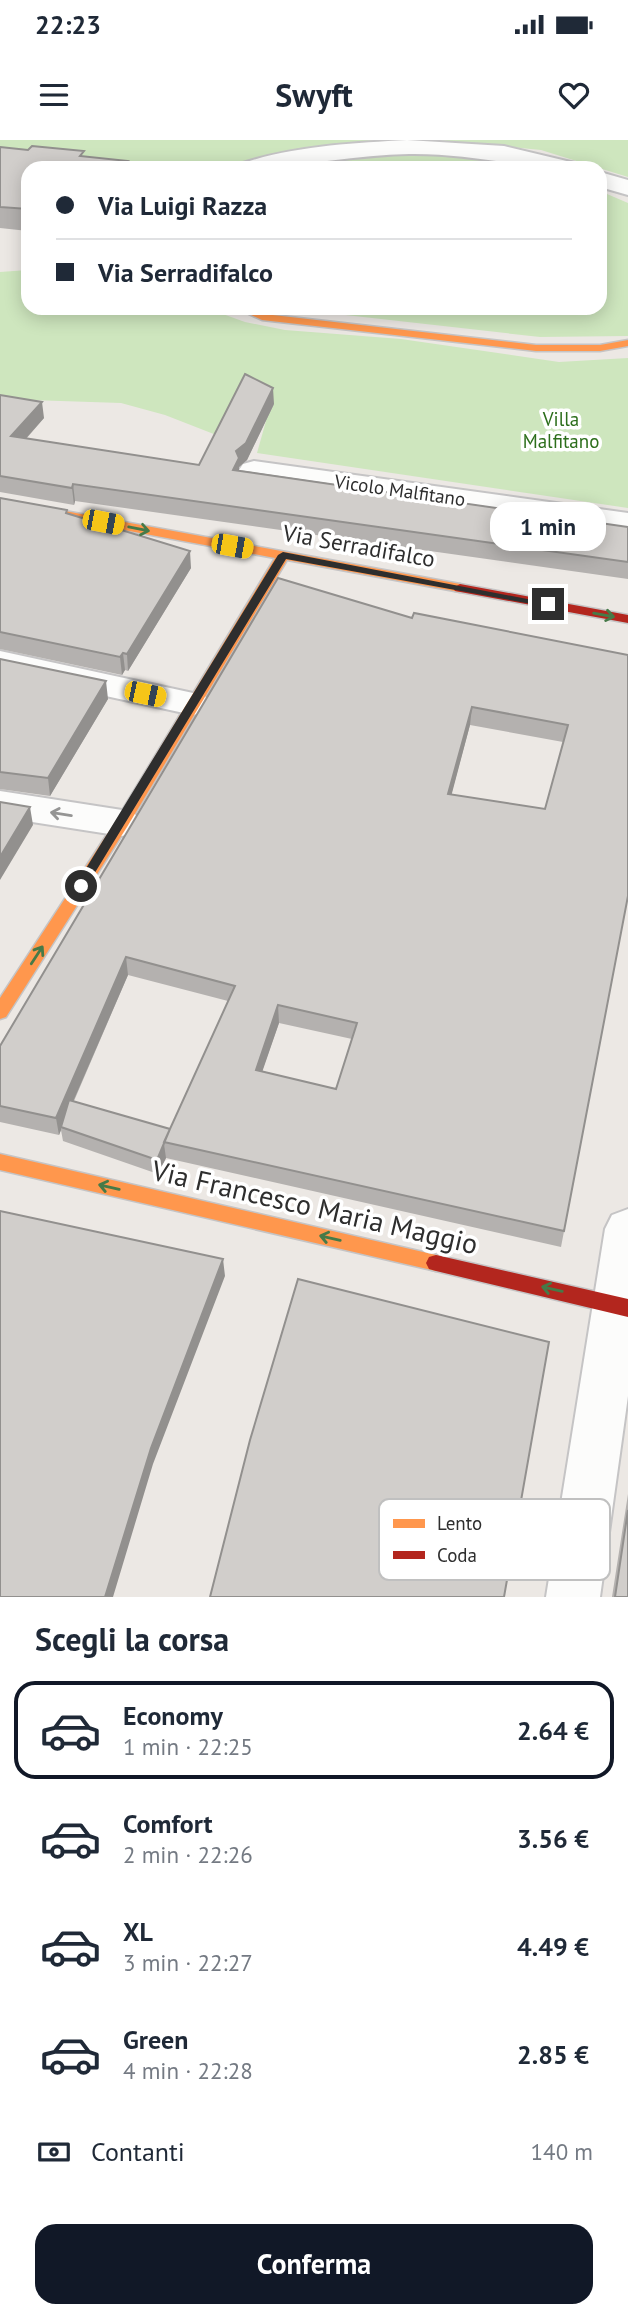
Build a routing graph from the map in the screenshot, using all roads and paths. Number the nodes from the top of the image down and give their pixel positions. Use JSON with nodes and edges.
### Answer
{"nodes":[{"id":1,"x":289,"y":161,"type":"edge"},
{"id":2,"x":545,"y":161,"type":"edge"},
{"id":3,"x":607,"y":181,"type":"edge"},
{"id":4,"x":628,"y":188,"type":"edge"},
{"id":5,"x":257,"y":315,"type":"edge"},
{"id":6,"x":628,"y":343,"type":"edge"},
{"id":7,"x":254,"y":470,"type":"edge"},
{"id":8,"x":0,"y":503,"type":"edge"},
{"id":9,"x":628,"y":522,"type":"edge"},
{"id":10,"x":283,"y":555,"type":"junction"},
{"id":11,"x":628,"y":619,"type":"edge"},
{"id":12,"x":0,"y":662,"type":"edge"},
{"id":13,"x":193,"y":704,"type":"junction"},
{"id":14,"x":0,"y":804,"type":"edge"},
{"id":15,"x":122,"y":823,"type":"junction"},
{"id":16,"x":0,"y":1012,"type":"edge"},
{"id":17,"x":0,"y":1161,"type":"edge"},
{"id":18,"x":628,"y":1229,"type":"edge"},
{"id":19,"x":623,"y":1306,"type":"edge"},
{"id":20,"x":590,"y":1499,"type":"edge"}],
"edges":[{"from":1,"to":2,"type":"street"},
{"from":3,"to":4,"type":"street"},
{"from":5,"to":6,"type":"street"},
{"from":7,"to":9,"type":"street","name":"Vicolo Malfitano"},
{"from":8,"to":10,"type":"street","name":"Via Serradifalco","one_way":true},
{"from":10,"to":11,"type":"street","name":"Via Serradifalco","one_way":true},
{"from":10,"to":13,"type":"street"},
{"from":12,"to":13,"type":"street"},
{"from":13,"to":15,"type":"street"},
{"from":15,"to":14,"type":"street","one_way":true},
{"from":16,"to":15,"type":"street","one_way":true},
{"from":19,"to":17,"type":"street","name":"Via Francesco Maria Maggio","one_way":true},
{"from":18,"to":19,"type":"street"},
{"from":19,"to":20,"type":"street"}]}
